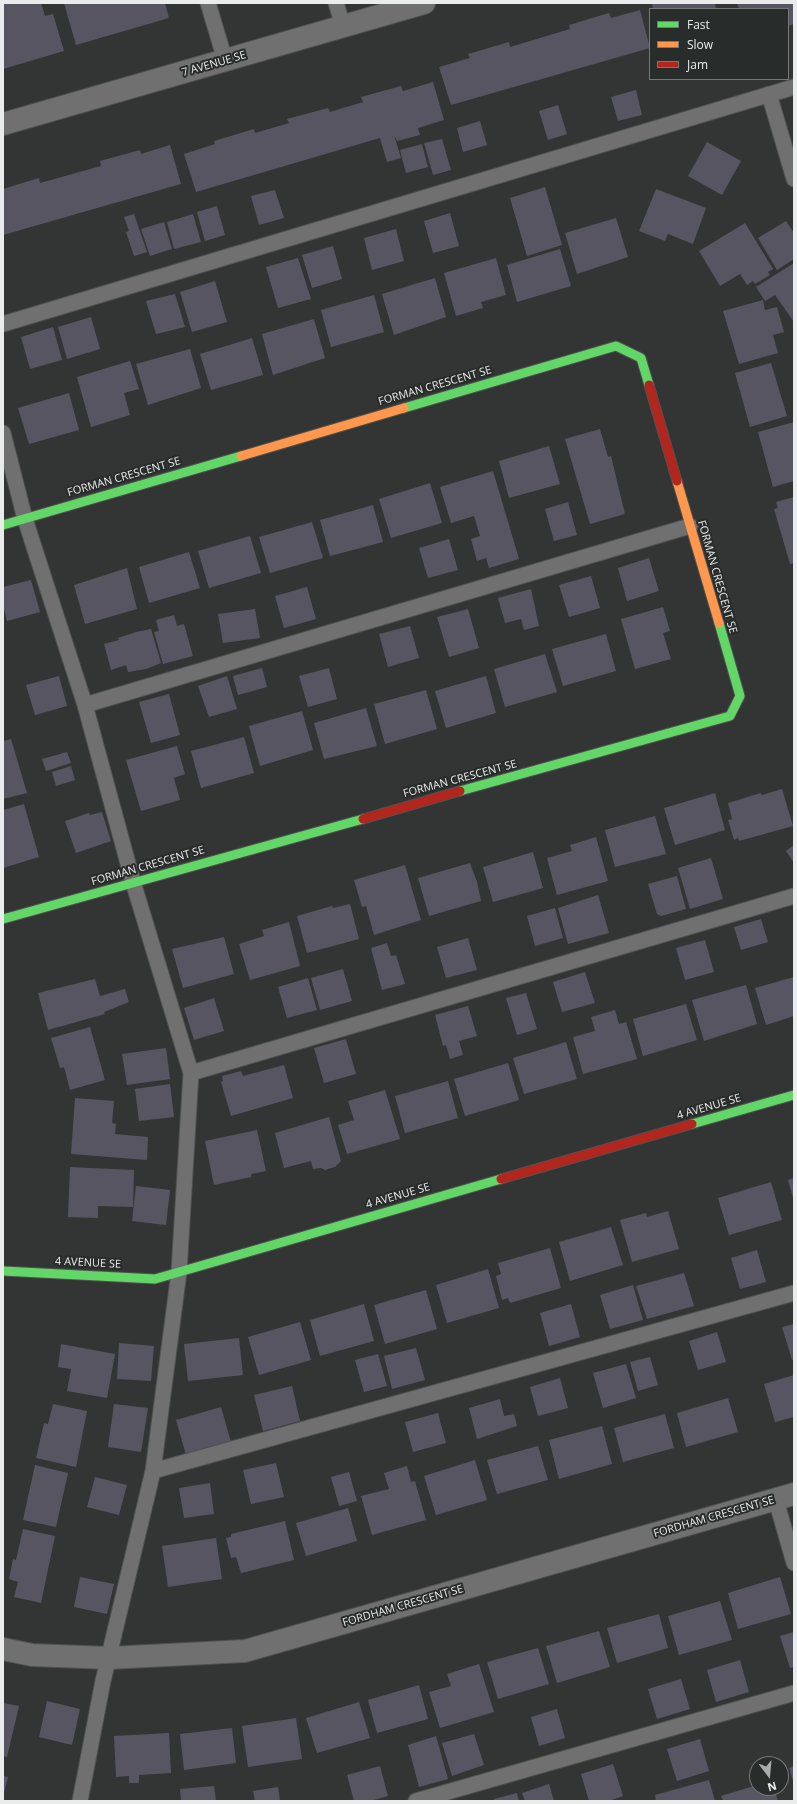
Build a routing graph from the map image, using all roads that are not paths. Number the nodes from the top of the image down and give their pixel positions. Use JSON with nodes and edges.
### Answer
{"nodes":[{"id":1,"x":208,"y":3,"type":"edge"},
{"id":2,"x":336,"y":3,"type":"edge"},
{"id":3,"x":424,"y":3,"type":"edge"},
{"id":4,"x":343,"y":26,"type":"junction"},
{"id":5,"x":225,"y":60,"type":"junction"},
{"id":6,"x":794,"y":87,"type":"edge"},
{"id":7,"x":769,"y":94,"type":"junction"},
{"id":8,"x":3,"y":124,"type":"edge"},
{"id":9,"x":794,"y":179,"type":"edge"},
{"id":10,"x":3,"y":324,"type":"edge"},
{"id":11,"x":3,"y":433,"type":"edge"},
{"id":12,"x":25,"y":519,"type":"junction"},
{"id":13,"x":3,"y":525,"type":"edge"},
{"id":14,"x":690,"y":526,"type":"junction"},
{"id":15,"x":85,"y":705,"type":"junction"},
{"id":16,"x":133,"y":882,"type":"junction"},
{"id":17,"x":794,"y":896,"type":"edge"},
{"id":18,"x":3,"y":919,"type":"edge"},
{"id":19,"x":191,"y":1073,"type":"junction"},
{"id":20,"x":794,"y":1095,"type":"edge"},
{"id":21,"x":3,"y":1271,"type":"edge"},
{"id":22,"x":179,"y":1272,"type":"junction"},
{"id":23,"x":794,"y":1293,"type":"edge"},
{"id":24,"x":153,"y":1471,"type":"junction"},
{"id":25,"x":785,"y":1497,"type":"edge"},
{"id":26,"x":794,"y":1563,"type":"edge"},
{"id":27,"x":3,"y":1649,"type":"edge"},
{"id":28,"x":109,"y":1658,"type":"junction"},
{"id":29,"x":794,"y":1693,"type":"edge"},
{"id":30,"x":80,"y":1801,"type":"edge"},
{"id":31,"x":416,"y":1801,"type":"edge"}],
"edges":[{"from":1,"to":5,"type":"lane"},
{"from":2,"to":4,"type":"lane"},
{"from":3,"to":4,"type":"street","name":"7 AVENUE SE"},
{"from":4,"to":5,"type":"street","name":"7 AVENUE SE"},
{"from":5,"to":8,"type":"street","name":"7 AVENUE SE"},
{"from":6,"to":7,"type":"lane"},
{"from":7,"to":9,"type":"lane"},
{"from":7,"to":10,"type":"lane"},
{"from":11,"to":12,"type":"lane"},
{"from":12,"to":13,"type":"street","name":"FORMAN CRESCENT SE"},
{"from":12,"to":14,"type":"street","name":"FORMAN CRESCENT SE"},
{"from":12,"to":15,"type":"lane"},
{"from":14,"to":15,"type":"lane"},
{"from":14,"to":16,"type":"street","name":"FORMAN CRESCENT SE"},
{"from":15,"to":16,"type":"lane"},
{"from":16,"to":18,"type":"street","name":"FORMAN CRESCENT SE"},
{"from":16,"to":19,"type":"lane"},
{"from":17,"to":19,"type":"lane"},
{"from":19,"to":22,"type":"lane"},
{"from":20,"to":22,"type":"street","name":"4 AVENUE SE"},
{"from":21,"to":22,"type":"street","name":"4 AVENUE SE"},
{"from":22,"to":24,"type":"lane"},
{"from":23,"to":24,"type":"lane"},
{"from":24,"to":28,"type":"lane"},
{"from":25,"to":26,"type":"lane"},
{"from":25,"to":28,"type":"street","name":"FORDHAM CRESCENT SE"},
{"from":27,"to":28,"type":"street","name":"FORDHAM CRESCENT SE"},
{"from":28,"to":30,"type":"lane"},
{"from":29,"to":31,"type":"lane"}]}
